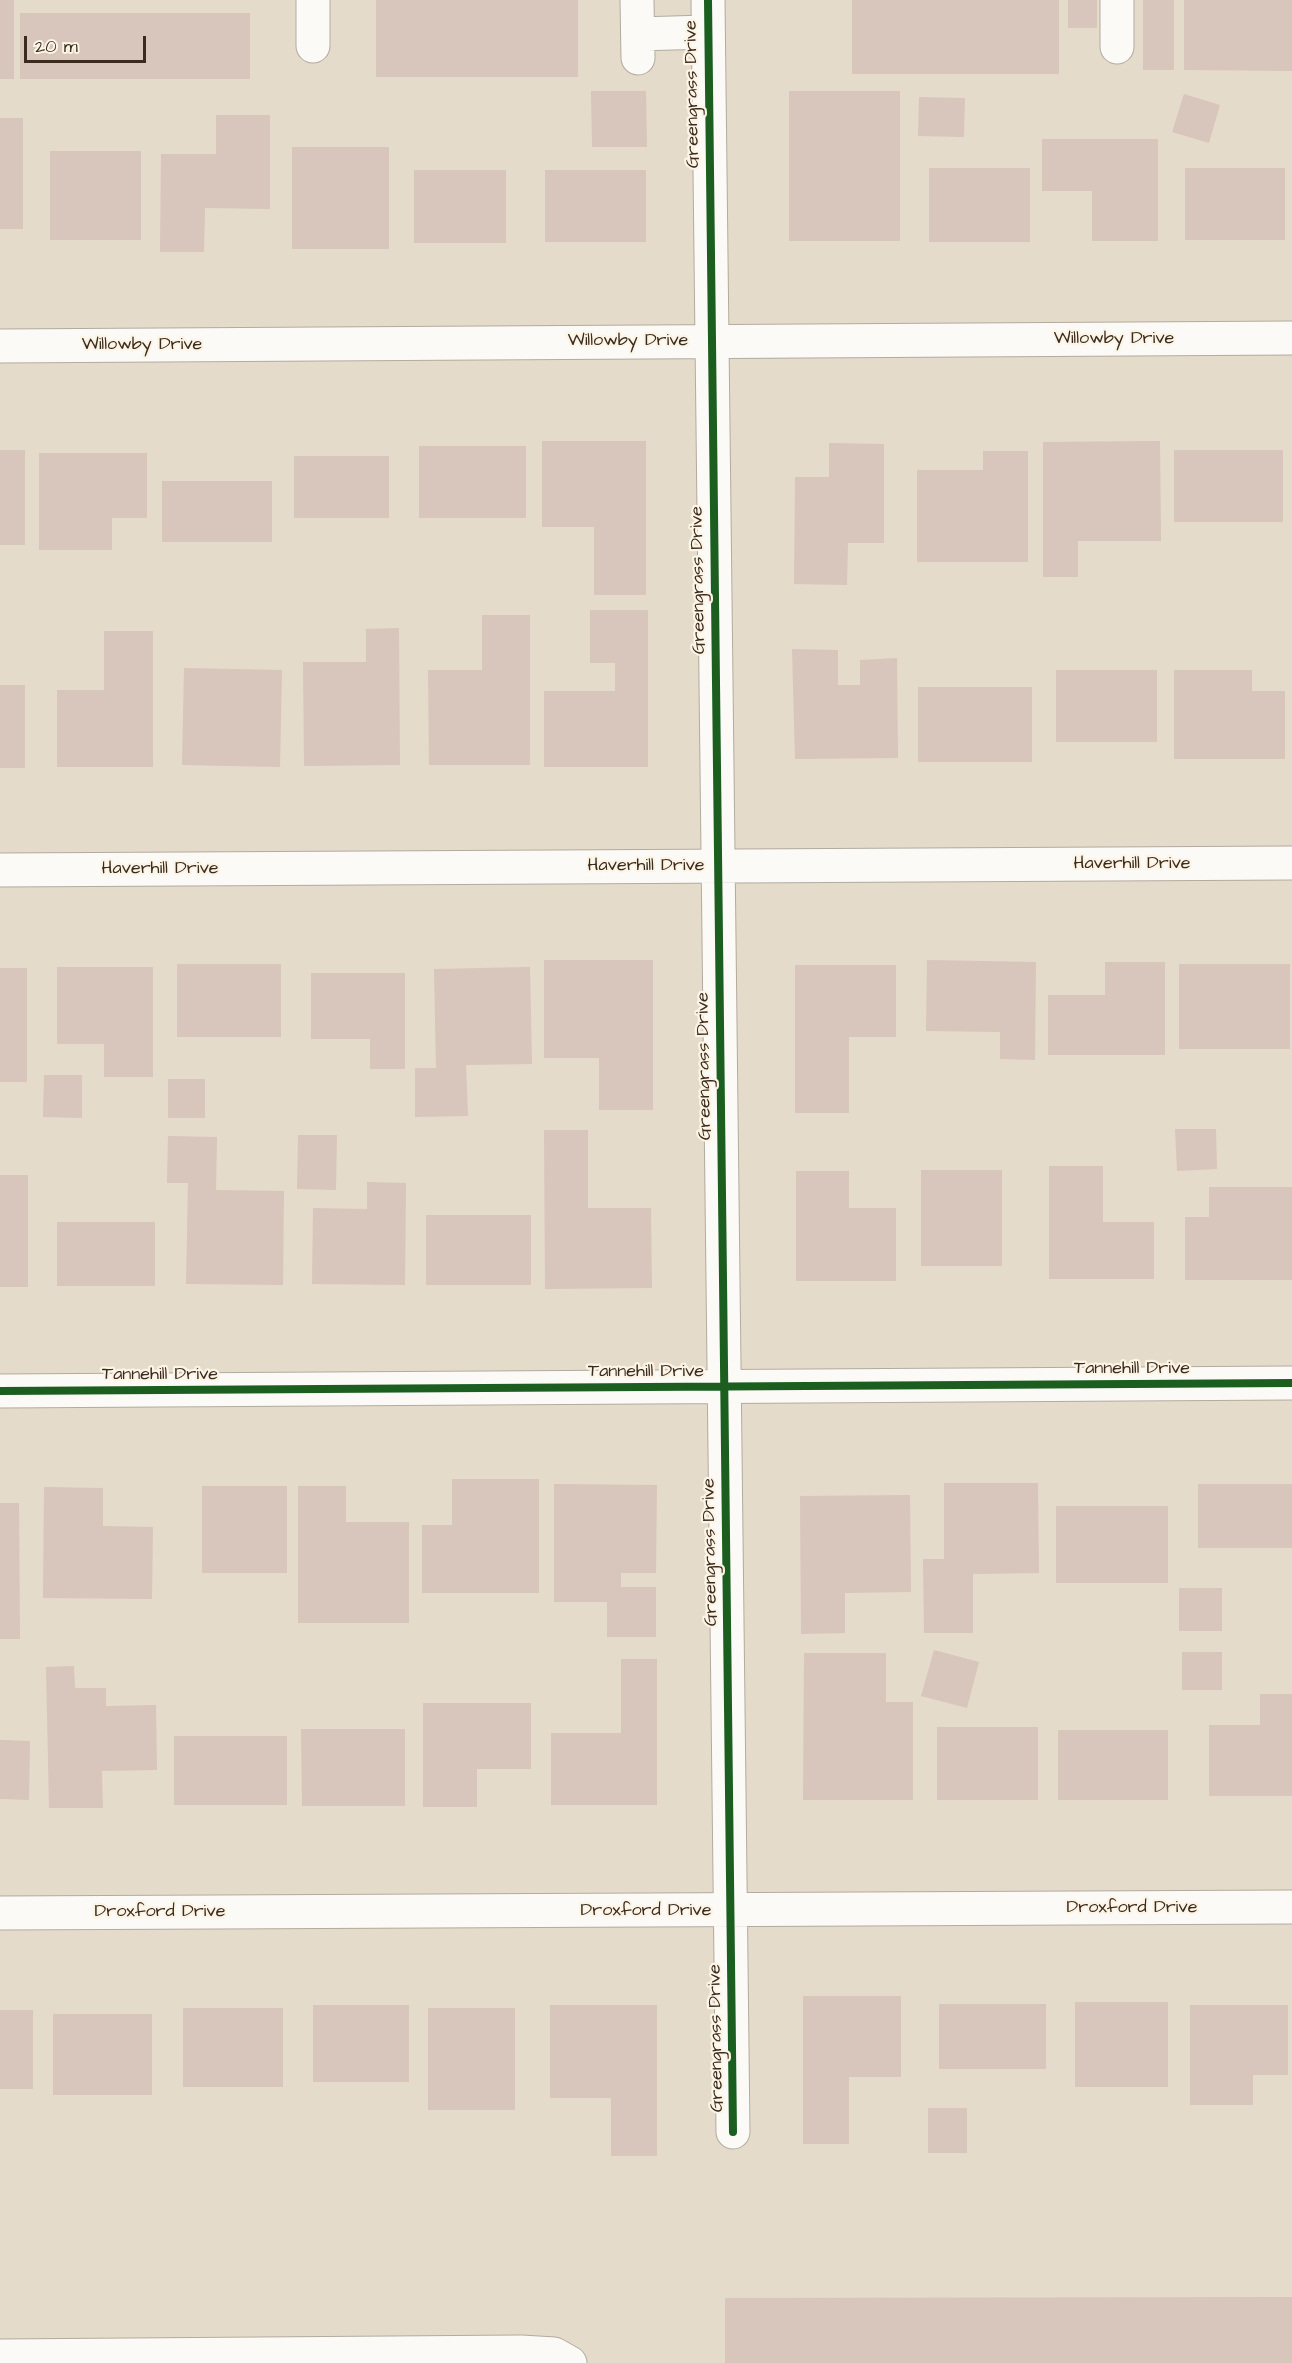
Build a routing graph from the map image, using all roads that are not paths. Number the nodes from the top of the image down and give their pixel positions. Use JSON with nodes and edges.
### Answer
{"nodes":[{"id":1,"x":313,"y":0,"type":"edge"},
{"id":2,"x":638,"y":0,"type":"edge"},
{"id":3,"x":708,"y":0,"type":"edge"},
{"id":4,"x":1117,"y":0,"type":"edge"},
{"id":5,"x":707,"y":32,"type":"junction"},
{"id":6,"x":313,"y":46,"type":"dead end"},
{"id":7,"x":1117,"y":47,"type":"dead end"},
{"id":8,"x":1292,"y":338,"type":"edge"},
{"id":9,"x":711,"y":340,"type":"junction"},
{"id":10,"x":0,"y":346,"type":"edge"},
{"id":11,"x":1292,"y":863,"type":"edge"},
{"id":12,"x":717,"y":866,"type":"junction"},
{"id":13,"x":0,"y":870,"type":"edge"},
{"id":14,"x":1292,"y":1383,"type":"edge"},
{"id":15,"x":724,"y":1387,"type":"junction"},
{"id":16,"x":0,"y":1391,"type":"edge"},
{"id":17,"x":1292,"y":1907,"type":"edge"},
{"id":18,"x":730,"y":1911,"type":"junction"},
{"id":19,"x":0,"y":1913,"type":"edge"},
{"id":20,"x":733,"y":2132,"type":"dead end"},
{"id":21,"x":0,"y":2356,"type":"edge"},
{"id":22,"x":199,"y":2359,"type":"edge"},
{"id":23,"x":570,"y":2363,"type":"edge"}],
"edges":[{"from":1,"to":6,"type":"street"},
{"from":2,"to":5,"type":"street"},
{"from":3,"to":5,"type":"street","name":"Greengrass Drive"},
{"from":4,"to":7,"type":"street"},
{"from":5,"to":9,"type":"street","name":"Greengrass Drive"},
{"from":8,"to":9,"type":"street","name":"Willowby Drive"},
{"from":9,"to":10,"type":"street","name":"Willowby Drive"},
{"from":9,"to":12,"type":"street","name":"Greengrass Drive"},
{"from":11,"to":12,"type":"street","name":"Haverhill Drive"},
{"from":12,"to":13,"type":"street","name":"Haverhill Drive"},
{"from":12,"to":15,"type":"street","name":"Greengrass Drive"},
{"from":14,"to":15,"type":"street","name":"Tannehill Drive"},
{"from":15,"to":16,"type":"street","name":"Tannehill Drive"},
{"from":15,"to":18,"type":"street","name":"Greengrass Drive"},
{"from":17,"to":18,"type":"street","name":"Droxford Drive"},
{"from":18,"to":19,"type":"street","name":"Droxford Drive"},
{"from":18,"to":20,"type":"street","name":"Greengrass Drive"},
{"from":21,"to":22,"type":"street"},
{"from":22,"to":23,"type":"street"}]}
